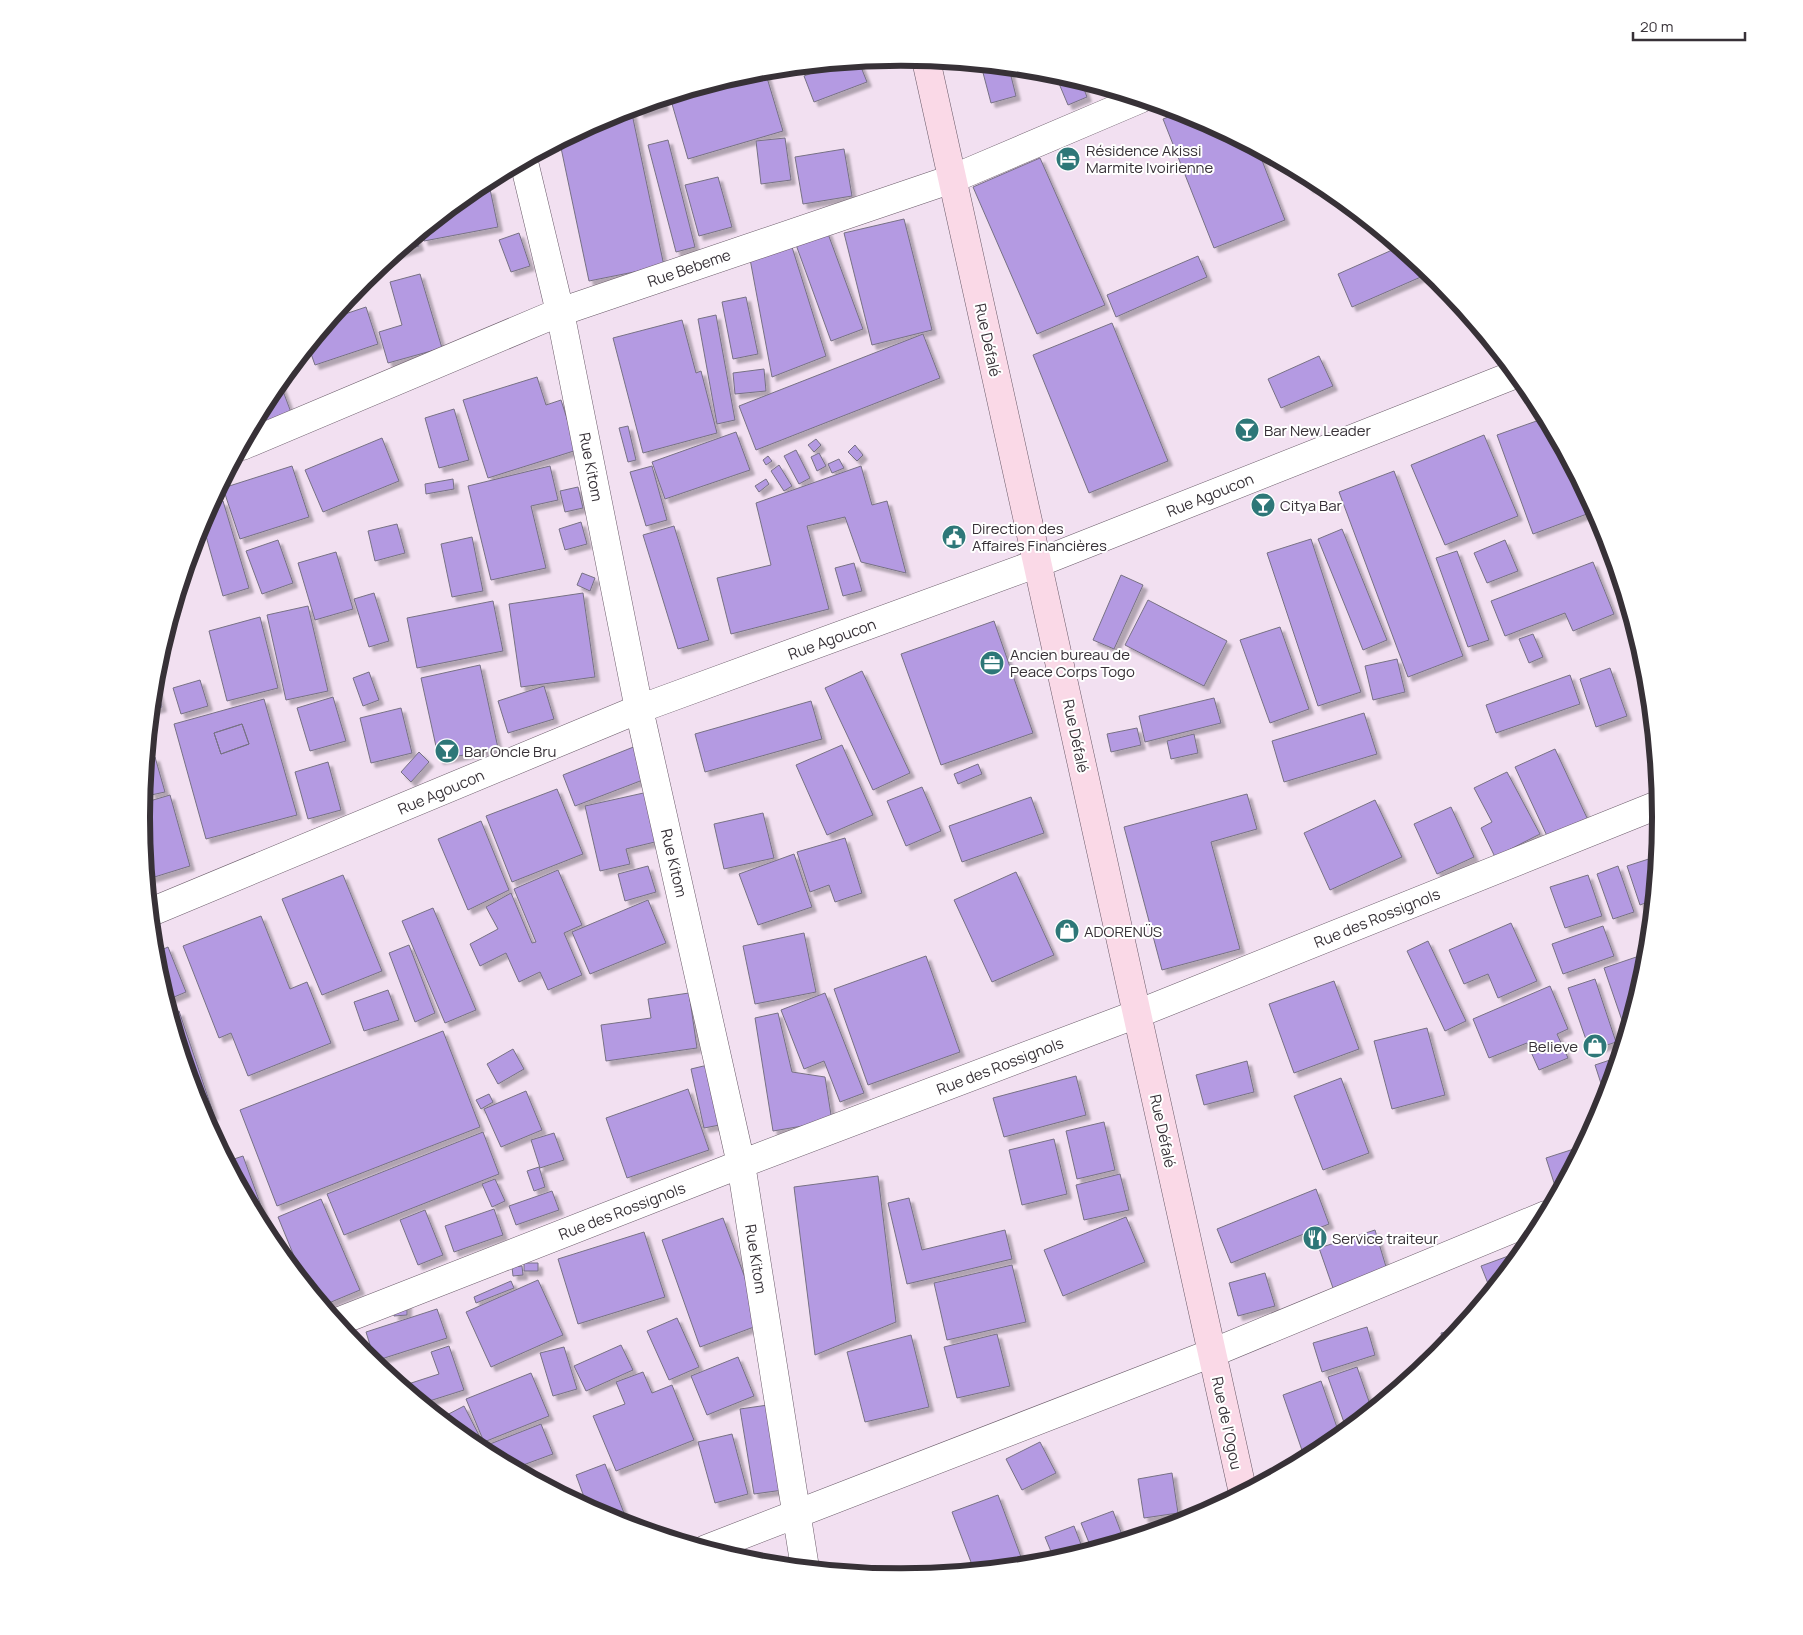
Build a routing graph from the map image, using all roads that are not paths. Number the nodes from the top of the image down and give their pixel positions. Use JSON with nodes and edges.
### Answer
{"nodes":[{"id":1,"x":928,"y":67,"type":"edge"},
{"id":2,"x":1132,"y":103,"type":"edge"},
{"id":3,"x":525,"y":167,"type":"edge"},
{"id":4,"x":952,"y":179,"type":"junction"},
{"id":5,"x":560,"y":312,"type":"junction"},
{"id":6,"x":1510,"y":377,"type":"edge"},
{"id":7,"x":251,"y":442,"type":"edge"},
{"id":8,"x":1038,"y":563,"type":"junction"},
{"id":9,"x":639,"y":710,"type":"junction"},
{"id":10,"x":1653,"y":807,"type":"edge"},
{"id":11,"x":156,"y":910,"type":"edge"},
{"id":12,"x":1137,"y":1014,"type":"junction"},
{"id":13,"x":742,"y":1164,"type":"junction"},
{"id":14,"x":1536,"y":1219,"type":"edge"},
{"id":15,"x":343,"y":1320,"type":"edge"},
{"id":16,"x":1212,"y":1353,"type":"junction"},
{"id":17,"x":1242,"y":1487,"type":"edge"},
{"id":18,"x":796,"y":1514,"type":"junction"},
{"id":19,"x":715,"y":1545,"type":"edge"},
{"id":20,"x":804,"y":1562,"type":"edge"}],
"edges":[{"from":1,"to":4,"type":"street","name":"Rue Défalé"},
{"from":2,"to":4,"type":"street","name":"Rue Bebeme"},
{"from":3,"to":5,"type":"street","name":"Rue Kitom"},
{"from":4,"to":5,"type":"street","name":"Rue Bebeme"},
{"from":4,"to":8,"type":"street","name":"Rue Défalé"},
{"from":5,"to":7,"type":"street","name":"Rue Bebeme"},
{"from":5,"to":9,"type":"street","name":"Rue Kitom"},
{"from":6,"to":8,"type":"street","name":"Rue Agoucon"},
{"from":8,"to":9,"type":"street","name":"Rue Agoucon"},
{"from":8,"to":12,"type":"street","name":"Rue Défalé"},
{"from":9,"to":11,"type":"street","name":"Rue Agoucon"},
{"from":9,"to":13,"type":"street","name":"Rue Kitom"},
{"from":10,"to":12,"type":"street","name":"Rue des Rossignols"},
{"from":12,"to":13,"type":"street","name":"Rue des Rossignols"},
{"from":12,"to":16,"type":"street","name":"Rue Défalé"},
{"from":13,"to":15,"type":"street","name":"Rue des Rossignols"},
{"from":13,"to":18,"type":"street","name":"Rue Kitom"},
{"from":14,"to":16,"type":"street"},
{"from":16,"to":17,"type":"street","name":"Rue de l'Ogou"},
{"from":16,"to":18,"type":"street"},
{"from":18,"to":19,"type":"street"},
{"from":18,"to":20,"type":"street","name":"Rue Kitom"}]}
